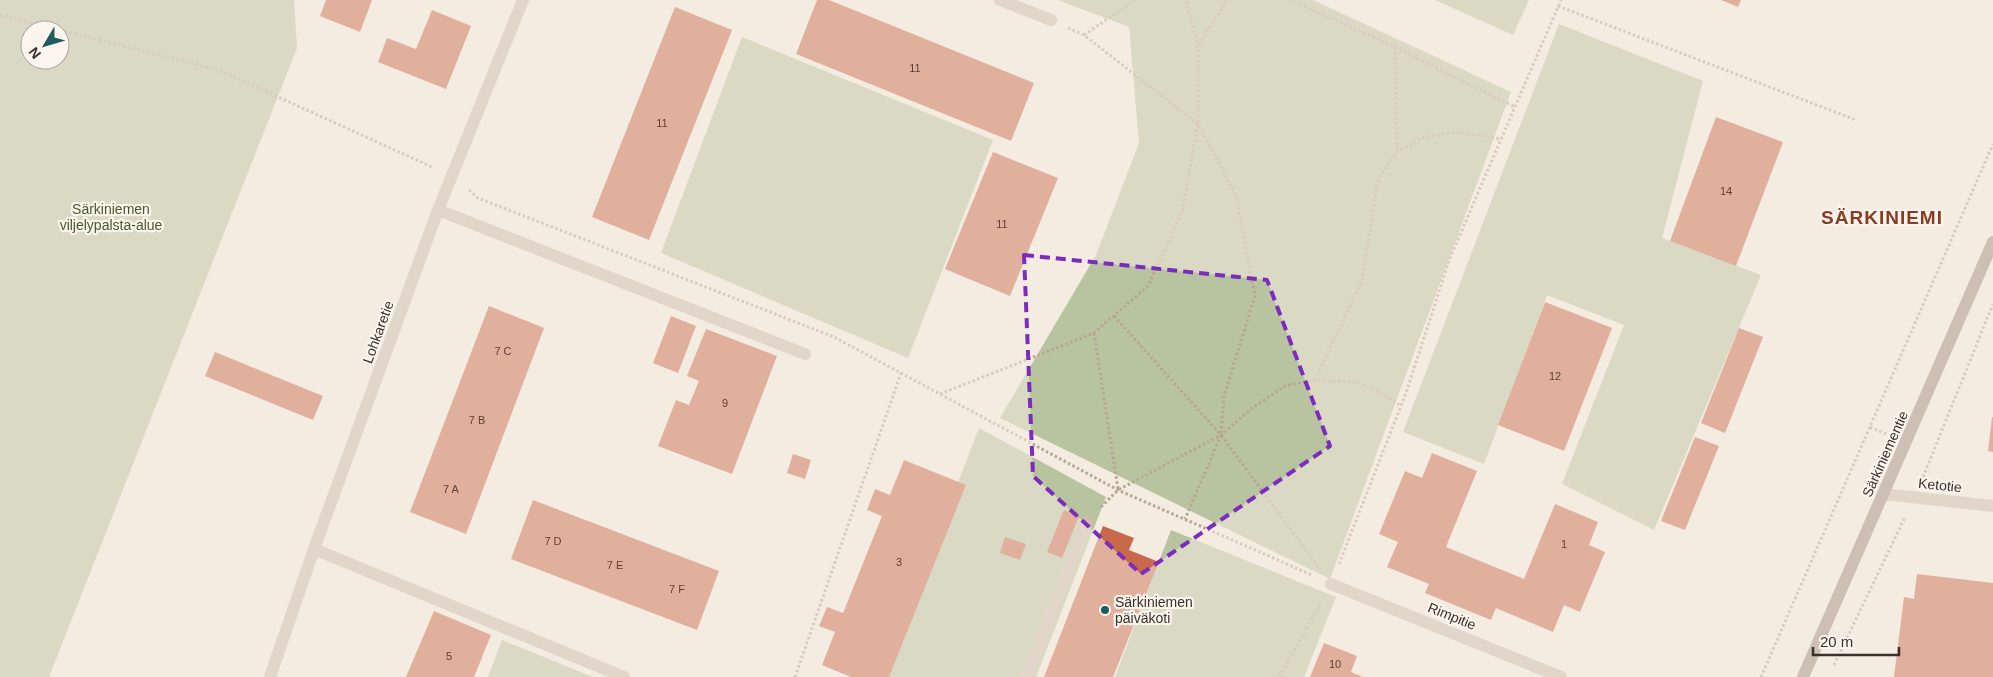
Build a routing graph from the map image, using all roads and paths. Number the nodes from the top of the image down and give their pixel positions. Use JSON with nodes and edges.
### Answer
{"nodes":[{"id":1,"x":523,"y":0,"type":"edge"},
{"id":2,"x":1000,"y":0,"type":"edge"},
{"id":3,"x":1135,"y":0,"type":"edge"},
{"id":4,"x":1186,"y":0,"type":"edge"},
{"id":5,"x":1227,"y":0,"type":"edge"},
{"id":6,"x":1290,"y":0,"type":"edge"},
{"id":7,"x":1561,"y":0,"type":"edge"},
{"id":8,"x":1558,"y":6,"type":"junction"},
{"id":9,"x":0,"y":15,"type":"edge"},
{"id":10,"x":20,"y":20,"type":"edge"},
{"id":11,"x":1051,"y":20,"type":"joint"},
{"id":12,"x":70,"y":33,"type":"edge"},
{"id":13,"x":1084,"y":35,"type":"junction"},
{"id":14,"x":1198,"y":46,"type":"junction"},
{"id":15,"x":1395,"y":47,"type":"junction"},
{"id":16,"x":1515,"y":107,"type":"junction"},
{"id":17,"x":1856,"y":120,"type":"dead end"},
{"id":18,"x":1198,"y":124,"type":"junction"},
{"id":19,"x":1501,"y":139,"type":"junction"},
{"id":20,"x":1993,"y":144,"type":"edge"},
{"id":21,"x":1397,"y":152,"type":"junction"},
{"id":22,"x":452,"y":176,"type":"junction"},
{"id":23,"x":438,"y":210,"type":"junction"},
{"id":24,"x":1993,"y":242,"type":"edge"},
{"id":25,"x":1114,"y":316,"type":"junction"},
{"id":26,"x":1094,"y":333,"type":"junction"},
{"id":27,"x":805,"y":354,"type":"dead end"},
{"id":28,"x":901,"y":373,"type":"junction"},
{"id":29,"x":1315,"y":380,"type":"junction"},
{"id":30,"x":940,"y":394,"type":"junction"},
{"id":31,"x":1401,"y":406,"type":"junction"},
{"id":32,"x":1221,"y":435,"type":"junction"},
{"id":33,"x":1118,"y":490,"type":"junction"},
{"id":34,"x":1883,"y":494,"type":"junction"},
{"id":35,"x":1993,"y":506,"type":"edge"},
{"id":36,"x":1185,"y":519,"type":"junction"},
{"id":37,"x":1087,"y":522,"type":"joint"},
{"id":38,"x":314,"y":549,"type":"junction"},
{"id":39,"x":1331,"y":584,"type":"junction"},
{"id":40,"x":270,"y":677,"type":"edge"},
{"id":41,"x":624,"y":677,"type":"edge"},
{"id":42,"x":794,"y":677,"type":"edge"},
{"id":43,"x":1027,"y":677,"type":"edge"},
{"id":44,"x":1280,"y":677,"type":"edge"},
{"id":45,"x":1561,"y":677,"type":"edge"},
{"id":46,"x":1761,"y":677,"type":"edge"},
{"id":47,"x":1803,"y":677,"type":"edge"}],
"edges":[{"from":1,"to":22,"type":"street","name":"Lohkaretie"},
{"from":2,"to":11,"type":"street"},
{"from":3,"to":13,"type":"path"},
{"from":4,"to":14,"type":"path"},
{"from":5,"to":14,"type":"path"},
{"from":6,"to":15,"type":"path"},
{"from":7,"to":8,"type":"path"},
{"from":8,"to":16,"type":"path"},
{"from":8,"to":17,"type":"path"},
{"from":9,"to":10,"type":"path"},
{"from":11,"to":13,"type":"path"},
{"from":12,"to":22,"type":"path"},
{"from":13,"to":18,"type":"path"},
{"from":14,"to":18,"type":"path"},
{"from":15,"to":16,"type":"path"},
{"from":15,"to":21,"type":"path"},
{"from":16,"to":19,"type":"path"},
{"from":18,"to":25,"type":"path"},
{"from":18,"to":32,"type":"path"},
{"from":19,"to":21,"type":"path"},
{"from":19,"to":31,"type":"path"},
{"from":20,"to":46,"type":"path"},
{"from":21,"to":29,"type":"path"},
{"from":22,"to":23,"type":"street","name":"Lohkaretie"},
{"from":22,"to":28,"type":"path"},
{"from":23,"to":27,"type":"street"},
{"from":23,"to":38,"type":"street","name":"Lohkaretie"},
{"from":24,"to":34,"type":"street","name":"Särkiniementie"},
{"from":25,"to":26,"type":"path"},
{"from":25,"to":32,"type":"path"},
{"from":26,"to":30,"type":"path"},
{"from":26,"to":33,"type":"path"},
{"from":28,"to":30,"type":"path"},
{"from":28,"to":42,"type":"path"},
{"from":29,"to":31,"type":"path"},
{"from":29,"to":32,"type":"path"},
{"from":30,"to":33,"type":"path"},
{"from":31,"to":39,"type":"path"},
{"from":32,"to":33,"type":"path"},
{"from":32,"to":36,"type":"path"},
{"from":32,"to":39,"type":"path"},
{"from":33,"to":36,"type":"path"},
{"from":33,"to":37,"type":"path"},
{"from":34,"to":35,"type":"street","name":"Ketotie"},
{"from":34,"to":47,"type":"street","name":"Särkiniementie"},
{"from":36,"to":39,"type":"path"},
{"from":37,"to":43,"type":"street"},
{"from":38,"to":40,"type":"street","name":"Lohkaretie"},
{"from":38,"to":41,"type":"street"},
{"from":39,"to":44,"type":"path"},
{"from":39,"to":45,"type":"street","name":"Rimpitie"}]}
